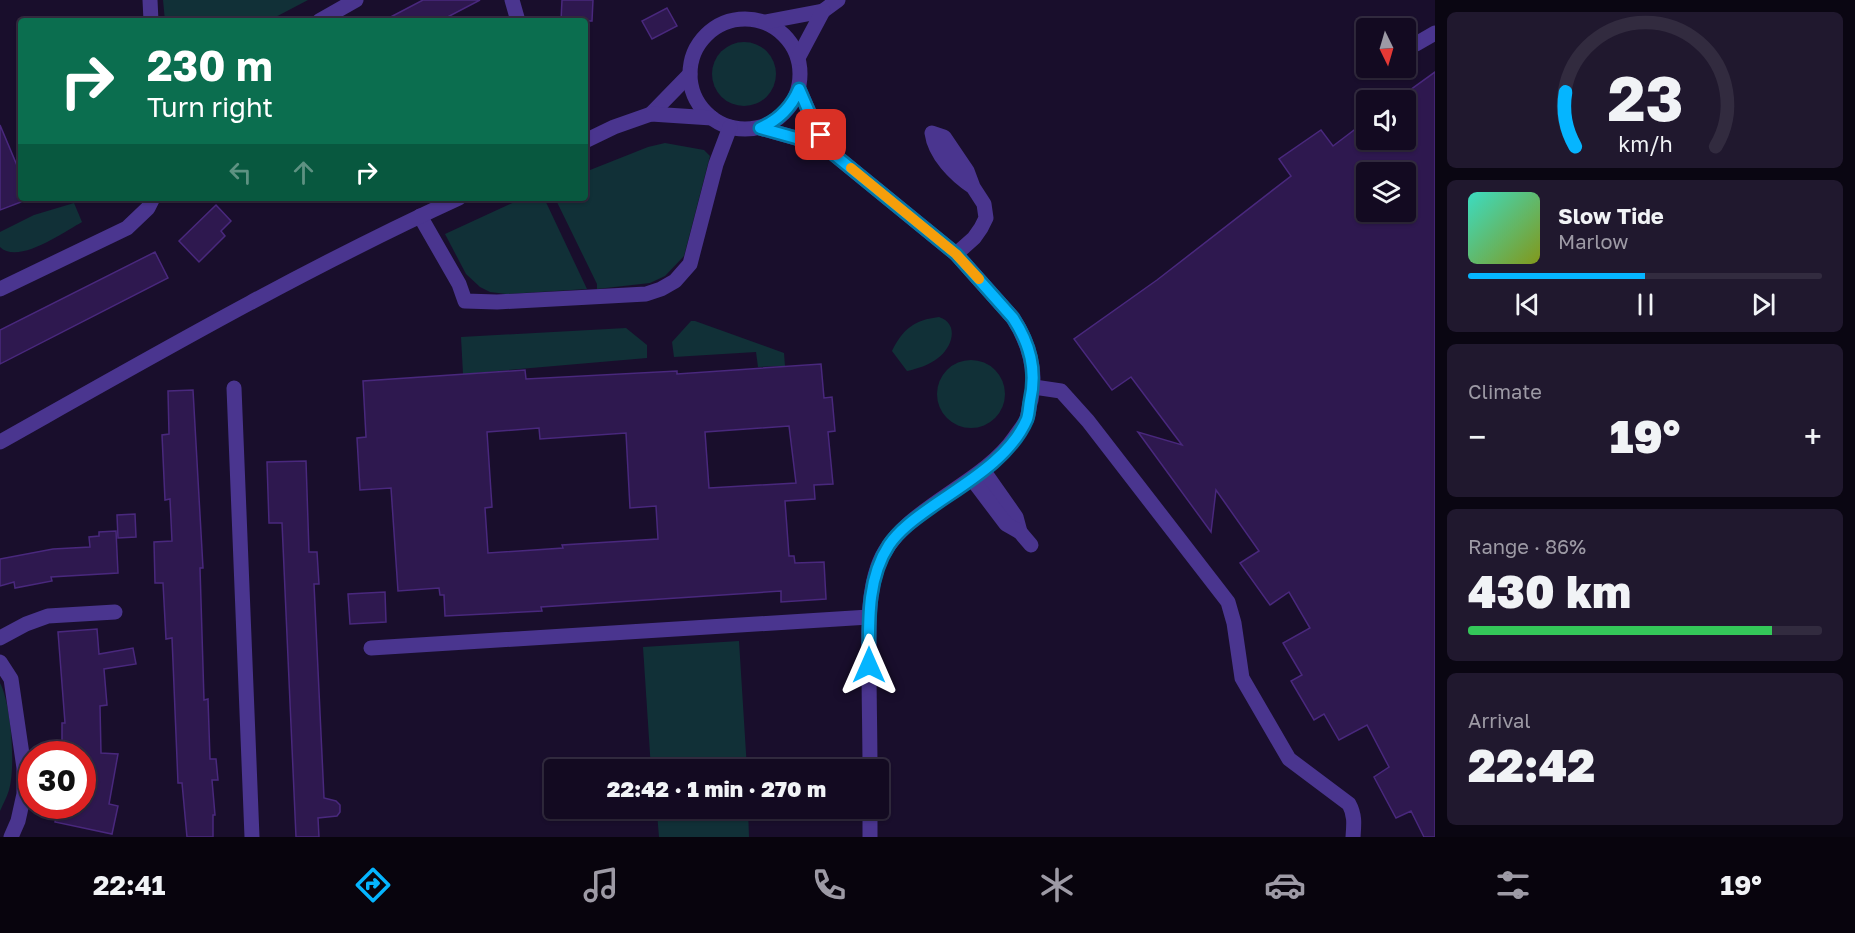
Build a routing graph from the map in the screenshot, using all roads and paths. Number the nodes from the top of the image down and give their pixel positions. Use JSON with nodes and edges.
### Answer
{"nodes":[{"id":1,"x":150,"y":0,"type":"edge"},
{"id":2,"x":356,"y":0,"type":"edge"},
{"id":3,"x":512,"y":0,"type":"edge"},
{"id":4,"x":838,"y":0,"type":"edge"},
{"id":5,"x":823,"y":10,"type":"junction"},
{"id":6,"x":151,"y":18,"type":"edge"},
{"id":7,"x":324,"y":18,"type":"edge"},
{"id":8,"x":517,"y":18,"type":"edge"},
{"id":9,"x":765,"y":22,"type":"junction"},
{"id":10,"x":798,"y":58,"type":"junction"},
{"id":11,"x":690,"y":74,"type":"junction"},
{"id":12,"x":799,"y":89,"type":"junction"},
{"id":13,"x":651,"y":114,"type":"junction"},
{"id":14,"x":712,"y":118,"type":"junction"},
{"id":15,"x":730,"y":127,"type":"junction"},
{"id":16,"x":760,"y":128,"type":"junction"},
{"id":17,"x":588,"y":140,"type":"edge"},
{"id":18,"x":831,"y":152,"type":"junction"},
{"id":19,"x":973,"y":187,"type":"dead end"},
{"id":20,"x":152,"y":201,"type":"edge"},
{"id":21,"x":452,"y":201,"type":"edge"},
{"id":22,"x":420,"y":216,"type":"junction"},
{"id":23,"x":956,"y":254,"type":"junction"},
{"id":24,"x":0,"y":288,"type":"edge"},
{"id":25,"x":1034,"y":387,"type":"junction"},
{"id":26,"x":234,"y":388,"type":"dead end"},
{"id":27,"x":0,"y":442,"type":"edge"},
{"id":28,"x":978,"y":474,"type":"junction"},
{"id":29,"x":1031,"y":545,"type":"dead end"},
{"id":30,"x":115,"y":612,"type":"dead end"},
{"id":31,"x":869,"y":617,"type":"junction"},
{"id":32,"x":0,"y":638,"type":"edge"},
{"id":33,"x":371,"y":648,"type":"dead end"},
{"id":34,"x":0,"y":662,"type":"edge"},
{"id":35,"x":870,"y":759,"type":"edge"},
{"id":36,"x":870,"y":819,"type":"edge"},
{"id":37,"x":11,"y":837,"type":"edge"},
{"id":38,"x":252,"y":837,"type":"edge"},
{"id":39,"x":870,"y":837,"type":"edge"},
{"id":40,"x":1353,"y":837,"type":"edge"}],
"edges":[{"from":1,"to":6,"type":"street"},
{"from":2,"to":7,"type":"street"},
{"from":3,"to":8,"type":"street"},
{"from":4,"to":5,"type":"street"},
{"from":5,"to":9,"type":"street"},
{"from":5,"to":10,"type":"street"},
{"from":9,"to":10,"type":"street"},
{"from":9,"to":11,"type":"street"},
{"from":10,"to":12,"type":"street"},
{"from":11,"to":13,"type":"street"},
{"from":11,"to":14,"type":"street"},
{"from":12,"to":16,"type":"street"},
{"from":12,"to":18,"type":"street"},
{"from":13,"to":14,"type":"street"},
{"from":13,"to":17,"type":"street"},
{"from":14,"to":15,"type":"street"},
{"from":15,"to":16,"type":"street"},
{"from":15,"to":22,"type":"street"},
{"from":16,"to":18,"type":"street"},
{"from":18,"to":23,"type":"street"},
{"from":19,"to":23,"type":"street"},
{"from":20,"to":24,"type":"street"},
{"from":21,"to":22,"type":"street"},
{"from":22,"to":27,"type":"street"},
{"from":23,"to":25,"type":"street"},
{"from":25,"to":28,"type":"street"},
{"from":25,"to":40,"type":"street"},
{"from":26,"to":38,"type":"street"},
{"from":28,"to":29,"type":"street"},
{"from":28,"to":31,"type":"street"},
{"from":30,"to":32,"type":"street"},
{"from":31,"to":33,"type":"street"},
{"from":31,"to":35,"type":"street"},
{"from":34,"to":37,"type":"street"},
{"from":36,"to":39,"type":"street"}]}
